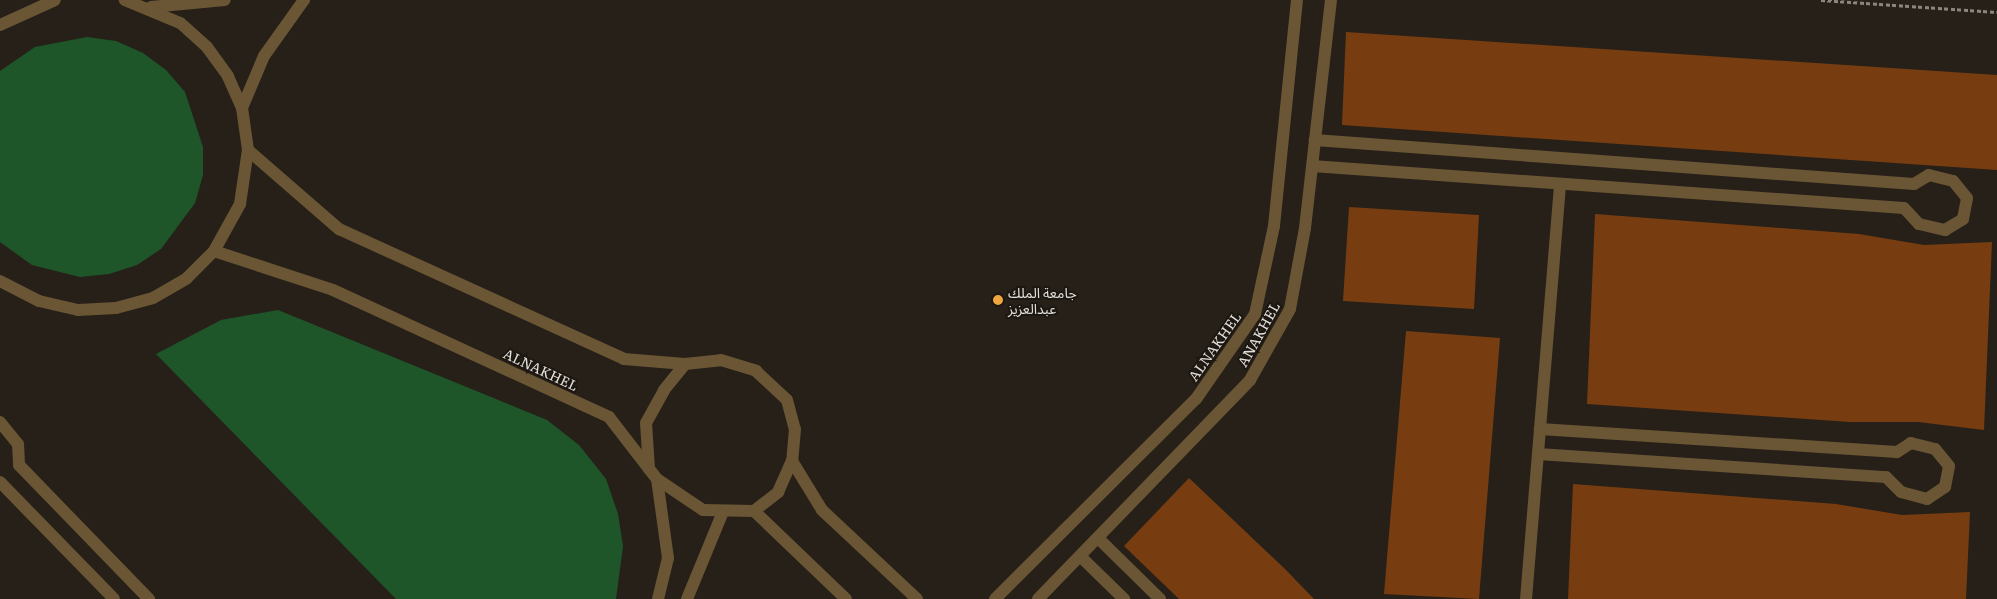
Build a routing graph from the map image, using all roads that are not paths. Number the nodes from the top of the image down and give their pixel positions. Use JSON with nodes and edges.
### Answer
{"nodes":[{"id":1,"x":55,"y":0,"type":"edge"},
{"id":2,"x":125,"y":0,"type":"edge"},
{"id":3,"x":225,"y":0,"type":"edge"},
{"id":4,"x":304,"y":0,"type":"edge"},
{"id":5,"x":1297,"y":0,"type":"edge"},
{"id":6,"x":1331,"y":0,"type":"edge"},
{"id":7,"x":149,"y":7,"type":"junction"},
{"id":8,"x":6,"y":17,"type":"edge"},
{"id":9,"x":0,"y":25,"type":"edge"},
{"id":10,"x":242,"y":108,"type":"junction"},
{"id":11,"x":1315,"y":140,"type":"junction"},
{"id":12,"x":248,"y":150,"type":"junction"},
{"id":13,"x":1312,"y":166,"type":"junction"},
{"id":14,"x":1560,"y":184,"type":"junction"},
{"id":15,"x":214,"y":252,"type":"junction"},
{"id":16,"x":2,"y":284,"type":"edge"},
{"id":17,"x":686,"y":364,"type":"junction"},
{"id":18,"x":0,"y":422,"type":"edge"},
{"id":19,"x":1540,"y":428,"type":"junction"},
{"id":20,"x":1538,"y":454,"type":"junction"},
{"id":21,"x":792,"y":461,"type":"junction"},
{"id":22,"x":653,"y":474,"type":"junction"},
{"id":23,"x":0,"y":482,"type":"edge"},
{"id":24,"x":754,"y":511,"type":"junction"},
{"id":25,"x":722,"y":514,"type":"junction"},
{"id":26,"x":1098,"y":538,"type":"junction"},
{"id":27,"x":1080,"y":556,"type":"junction"},
{"id":28,"x":114,"y":599,"type":"edge"},
{"id":29,"x":149,"y":599,"type":"edge"},
{"id":30,"x":658,"y":599,"type":"edge"},
{"id":31,"x":687,"y":599,"type":"edge"},
{"id":32,"x":846,"y":599,"type":"edge"},
{"id":33,"x":917,"y":599,"type":"edge"},
{"id":34,"x":995,"y":599,"type":"edge"},
{"id":35,"x":1038,"y":599,"type":"edge"},
{"id":36,"x":1124,"y":599,"type":"edge"},
{"id":37,"x":1160,"y":599,"type":"edge"},
{"id":38,"x":1526,"y":599,"type":"edge"}],
"edges":[{"from":1,"to":8,"type":"street"},
{"from":2,"to":7,"type":"street"},
{"from":3,"to":7,"type":"street"},
{"from":4,"to":10,"type":"street"},
{"from":5,"to":34,"type":"street","name":"ALNAKHEL"},
{"from":6,"to":11,"type":"street","name":"ANAKHEL"},
{"from":7,"to":10,"type":"street"},
{"from":8,"to":9,"type":"street"},
{"from":10,"to":12,"type":"street"},
{"from":11,"to":13,"type":"street","name":"ANAKHEL"},
{"from":11,"to":14,"type":"street"},
{"from":12,"to":15,"type":"street"},
{"from":12,"to":17,"type":"street"},
{"from":13,"to":14,"type":"street"},
{"from":13,"to":26,"type":"street","name":"ANAKHEL"},
{"from":14,"to":19,"type":"street"},
{"from":15,"to":16,"type":"street"},
{"from":15,"to":22,"type":"street","name":"ALNAKHEL"},
{"from":17,"to":21,"type":"street"},
{"from":17,"to":22,"type":"street"},
{"from":18,"to":29,"type":"street"},
{"from":19,"to":20,"type":"street"},
{"from":19,"to":20,"type":"street"},
{"from":20,"to":38,"type":"street"},
{"from":21,"to":24,"type":"street"},
{"from":21,"to":33,"type":"street"},
{"from":22,"to":25,"type":"street","name":"ALNAKHEL"},
{"from":22,"to":30,"type":"street"},
{"from":23,"to":28,"type":"street"},
{"from":24,"to":25,"type":"street","name":"ALNAKHEL"},
{"from":24,"to":32,"type":"street"},
{"from":25,"to":31,"type":"street"},
{"from":26,"to":27,"type":"street","name":"ANAKHEL"},
{"from":26,"to":37,"type":"street"},
{"from":27,"to":35,"type":"street","name":"ANAKHEL"},
{"from":27,"to":36,"type":"street"}]}
